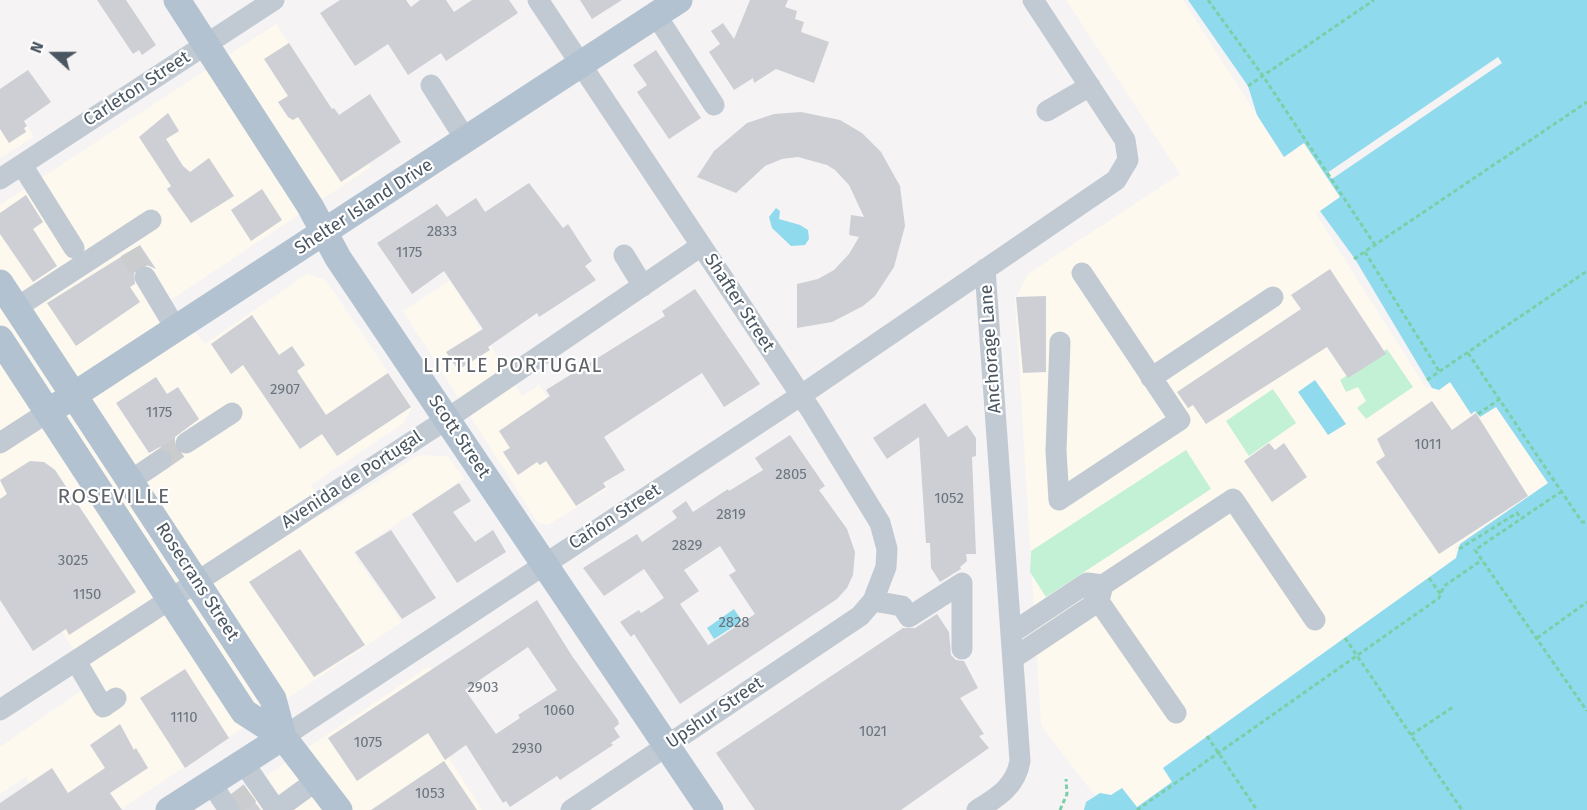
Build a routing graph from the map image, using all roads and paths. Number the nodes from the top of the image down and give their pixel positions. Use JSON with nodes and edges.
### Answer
{"nodes":[{"id":1,"x":177,"y":0,"type":"edge"},
{"id":2,"x":274,"y":0,"type":"edge"},
{"id":3,"x":538,"y":0,"type":"edge"},
{"id":4,"x":1033,"y":0,"type":"edge"},
{"id":5,"x":1208,"y":0,"type":"edge"},
{"id":6,"x":1374,"y":0,"type":"edge"},
{"id":7,"x":665,"y":6,"type":"edge"},
{"id":8,"x":206,"y":44,"type":"junction"},
{"id":9,"x":581,"y":65,"type":"junction"},
{"id":10,"x":1263,"y":76,"type":"junction"},
{"id":11,"x":431,"y":85,"type":"dead end"},
{"id":12,"x":1090,"y":86,"type":"junction"},
{"id":13,"x":1248,"y":86,"type":"dead end"},
{"id":14,"x":1587,"y":102,"type":"edge"},
{"id":15,"x":714,"y":105,"type":"dead end"},
{"id":16,"x":1047,"y":111,"type":"dead end"},
{"id":17,"x":466,"y":141,"type":"junction"},
{"id":18,"x":22,"y":165,"type":"junction"},
{"id":19,"x":0,"y":179,"type":"edge"},
{"id":20,"x":151,"y":220,"type":"dead end"},
{"id":21,"x":325,"y":231,"type":"junction"},
{"id":22,"x":1375,"y":245,"type":"junction"},
{"id":23,"x":701,"y":246,"type":"junction"},
{"id":24,"x":74,"y":248,"type":"dead end"},
{"id":25,"x":1365,"y":252,"type":"junction"},
{"id":26,"x":624,"y":255,"type":"dead end"},
{"id":27,"x":1354,"y":260,"type":"dead end"},
{"id":28,"x":985,"y":269,"type":"junction"},
{"id":29,"x":1587,"y":271,"type":"edge"},
{"id":30,"x":1082,"y":273,"type":"dead end"},
{"id":31,"x":145,"y":277,"type":"tunnel mouth"},
{"id":32,"x":0,"y":283,"type":"edge"},
{"id":33,"x":643,"y":286,"type":"junction"},
{"id":34,"x":1273,"y":297,"type":"dead end"},
{"id":35,"x":16,"y":308,"type":"junction"},
{"id":36,"x":176,"y":329,"type":"junction"},
{"id":37,"x":0,"y":339,"type":"edge"},
{"id":38,"x":1060,"y":342,"type":"dead end"},
{"id":39,"x":1468,"y":353,"type":"junction"},
{"id":40,"x":1439,"y":371,"type":"junction"},
{"id":41,"x":1151,"y":378,"type":"junction"},
{"id":42,"x":1427,"y":380,"type":"dead end"},
{"id":43,"x":72,"y":395,"type":"junction"},
{"id":44,"x":800,"y":396,"type":"junction"},
{"id":45,"x":1500,"y":399,"type":"junction"},
{"id":46,"x":48,"y":412,"type":"junction"},
{"id":47,"x":232,"y":413,"type":"dead end"},
{"id":48,"x":1478,"y":414,"type":"dead end"},
{"id":49,"x":447,"y":419,"type":"junction"},
{"id":50,"x":0,"y":443,"type":"edge"},
{"id":51,"x":186,"y":443,"type":"tunnel mouth"},
{"id":52,"x":161,"y":460,"type":"tunnel mouth"},
{"id":53,"x":130,"y":482,"type":"junction"},
{"id":54,"x":1562,"y":491,"type":"junction"},
{"id":55,"x":1522,"y":519,"type":"junction"},
{"id":56,"x":1587,"y":522,"type":"edge"},
{"id":57,"x":1459,"y":549,"type":"dead end"},
{"id":58,"x":1482,"y":560,"type":"junction"},
{"id":59,"x":544,"y":564,"type":"junction"},
{"id":60,"x":1429,"y":578,"type":"dead end"},
{"id":61,"x":198,"y":581,"type":"junction"},
{"id":62,"x":1096,"y":590,"type":"junction"},
{"id":63,"x":1441,"y":595,"type":"junction"},
{"id":64,"x":170,"y":599,"type":"junction"},
{"id":65,"x":1587,"y":602,"type":"edge"},
{"id":66,"x":866,"y":609,"type":"junction"},
{"id":67,"x":1315,"y":620,"type":"dead end"},
{"id":68,"x":1013,"y":632,"type":"junction"},
{"id":69,"x":1345,"y":638,"type":"dead end"},
{"id":70,"x":1537,"y":638,"type":"junction"},
{"id":71,"x":962,"y":649,"type":"dead end"},
{"id":72,"x":1357,"y":655,"type":"junction"},
{"id":73,"x":1015,"y":657,"type":"junction"},
{"id":74,"x":76,"y":661,"type":"junction"},
{"id":75,"x":116,"y":698,"type":"dead end"},
{"id":76,"x":1453,"y":707,"type":"dead end"},
{"id":77,"x":0,"y":710,"type":"edge"},
{"id":78,"x":1587,"y":711,"type":"edge"},
{"id":79,"x":1176,"y":713,"type":"dead end"},
{"id":80,"x":1411,"y":735,"type":"junction"},
{"id":81,"x":1207,"y":736,"type":"dead end"},
{"id":82,"x":283,"y":737,"type":"junction"},
{"id":83,"x":667,"y":745,"type":"junction"},
{"id":84,"x":1218,"y":751,"type":"junction"},
{"id":85,"x":243,"y":762,"type":"junction"},
{"id":86,"x":1066,"y":779,"type":"dead end"},
{"id":87,"x":317,"y":780,"type":"junction"},
{"id":88,"x":211,"y":783,"type":"junction"},
{"id":89,"x":253,"y":803,"type":"edge"},
{"id":90,"x":176,"y":806,"type":"edge"},
{"id":91,"x":338,"y":810,"type":"edge"},
{"id":92,"x":571,"y":810,"type":"edge"},
{"id":93,"x":710,"y":810,"type":"edge"},
{"id":94,"x":977,"y":810,"type":"edge"},
{"id":95,"x":1060,"y":810,"type":"edge"},
{"id":96,"x":1137,"y":810,"type":"edge"},
{"id":97,"x":1257,"y":810,"type":"edge"},
{"id":98,"x":1462,"y":810,"type":"edge"}],
"edges":[{"from":1,"to":8,"type":"main road","name":"Scott Street"},
{"from":2,"to":8,"type":"street","name":"Carleton Street"},
{"from":3,"to":9,"type":"street","name":"Shafter Street"},
{"from":4,"to":12,"type":"street","name":"Anchorage Lane"},
{"from":5,"to":10,"type":"path"},
{"from":6,"to":10,"type":"path"},
{"from":7,"to":9,"type":"main road","name":"Shelter Island Drive"},
{"from":7,"to":15,"type":"street"},
{"from":8,"to":18,"type":"street","name":"Carleton Street"},
{"from":8,"to":21,"type":"main road","name":"Scott Street"},
{"from":9,"to":17,"type":"main road","name":"Shelter Island Drive"},
{"from":9,"to":23,"type":"street","name":"Shafter Street"},
{"from":10,"to":13,"type":"path"},
{"from":10,"to":22,"type":"path"},
{"from":11,"to":17,"type":"street"},
{"from":12,"to":16,"type":"street"},
{"from":12,"to":28,"type":"street","name":"Anchorage Lane"},
{"from":14,"to":22,"type":"path"},
{"from":17,"to":21,"type":"main road","name":"Shelter Island Drive"},
{"from":18,"to":19,"type":"street","name":"Carleton Street"},
{"from":18,"to":24,"type":"street"},
{"from":20,"to":35,"type":"street"},
{"from":21,"to":36,"type":"main road","name":"Shelter Island Drive"},
{"from":21,"to":49,"type":"main road","name":"Scott Street"},
{"from":22,"to":25,"type":"path"},
{"from":23,"to":33,"type":"street","name":"Avenida de Portugal"},
{"from":23,"to":44,"type":"street","name":"Shafter Street"},
{"from":25,"to":27,"type":"path"},
{"from":25,"to":40,"type":"path"},
{"from":26,"to":33,"type":"street"},
{"from":28,"to":44,"type":"street","name":"Cañon Street"},
{"from":28,"to":68,"type":"street","name":"Anchorage Lane"},
{"from":29,"to":39,"type":"path"},
{"from":30,"to":41,"type":"street"},
{"from":31,"to":36,"type":"street"},
{"from":32,"to":35,"type":"main road","name":"Rosecrans Street"},
{"from":33,"to":49,"type":"street","name":"Avenida de Portugal"},
{"from":34,"to":41,"type":"street"},
{"from":35,"to":43,"type":"main road","name":"Rosecrans Street"},
{"from":36,"to":43,"type":"main road","name":"Shelter Island Drive"},
{"from":37,"to":46,"type":"main road","name":"Rosecrans Street"},
{"from":38,"to":41,"type":"street"},
{"from":39,"to":40,"type":"path"},
{"from":39,"to":45,"type":"path"},
{"from":40,"to":42,"type":"path"},
{"from":43,"to":46,"type":"main road","name":"Shelter Island Drive"},
{"from":43,"to":53,"type":"main road","name":"Rosecrans Street"},
{"from":44,"to":59,"type":"street","name":"Cañon Street"},
{"from":44,"to":66,"type":"street","name":"Shafter Street"},
{"from":45,"to":48,"type":"path"},
{"from":45,"to":54,"type":"path"},
{"from":46,"to":50,"type":"street"},
{"from":46,"to":64,"type":"main road","name":"Rosecrans Street"},
{"from":47,"to":51,"type":"street"},
{"from":49,"to":59,"type":"main road","name":"Scott Street"},
{"from":49,"to":61,"type":"street","name":"Avenida de Portugal"},
{"from":52,"to":53,"type":"street"},
{"from":53,"to":61,"type":"main road","name":"Rosecrans Street"},
{"from":54,"to":55,"type":"path"},
{"from":54,"to":56,"type":"path"},
{"from":55,"to":57,"type":"path"},
{"from":55,"to":58,"type":"path"},
{"from":58,"to":63,"type":"path"},
{"from":58,"to":70,"type":"path"},
{"from":59,"to":82,"type":"street","name":"Cañon Street"},
{"from":59,"to":83,"type":"main road","name":"Scott Street"},
{"from":60,"to":63,"type":"path"},
{"from":61,"to":64,"type":"street","name":"Avenida de Portugal"},
{"from":61,"to":82,"type":"main road","name":"Rosecrans Street"},
{"from":62,"to":67,"type":"street"},
{"from":62,"to":68,"type":"street"},
{"from":62,"to":73,"type":"street"},
{"from":62,"to":79,"type":"street"},
{"from":63,"to":72,"type":"path"},
{"from":64,"to":74,"type":"street","name":"Avenida de Portugal"},
{"from":64,"to":82,"type":"main road","name":"Rosecrans Street"},
{"from":65,"to":70,"type":"path"},
{"from":66,"to":71,"type":"street"},
{"from":66,"to":83,"type":"street","name":"Upshur Street"},
{"from":68,"to":73,"type":"street","name":"Anchorage Lane"},
{"from":69,"to":72,"type":"path"},
{"from":70,"to":78,"type":"path"},
{"from":72,"to":80,"type":"path"},
{"from":72,"to":84,"type":"path"},
{"from":73,"to":94,"type":"street","name":"Anchorage Lane"},
{"from":74,"to":75,"type":"street"},
{"from":74,"to":77,"type":"street","name":"Avenida de Portugal"},
{"from":76,"to":80,"type":"path"},
{"from":80,"to":98,"type":"path"},
{"from":81,"to":84,"type":"path"},
{"from":82,"to":85,"type":"main road","name":"Cañon Street"},
{"from":82,"to":87,"type":"main road","name":"Rosecrans Street"},
{"from":83,"to":92,"type":"street","name":"Upshur Street"},
{"from":83,"to":93,"type":"main road","name":"Scott Street"},
{"from":84,"to":96,"type":"path"},
{"from":84,"to":97,"type":"path"},
{"from":85,"to":88,"type":"main road","name":"Cañon Street"},
{"from":85,"to":89,"type":"street"},
{"from":86,"to":95,"type":"path"},
{"from":87,"to":89,"type":"street"},
{"from":87,"to":91,"type":"main road","name":"Rosecrans Street"},
{"from":88,"to":89,"type":"street"},
{"from":88,"to":90,"type":"main road","name":"Cañon Street"}]}
